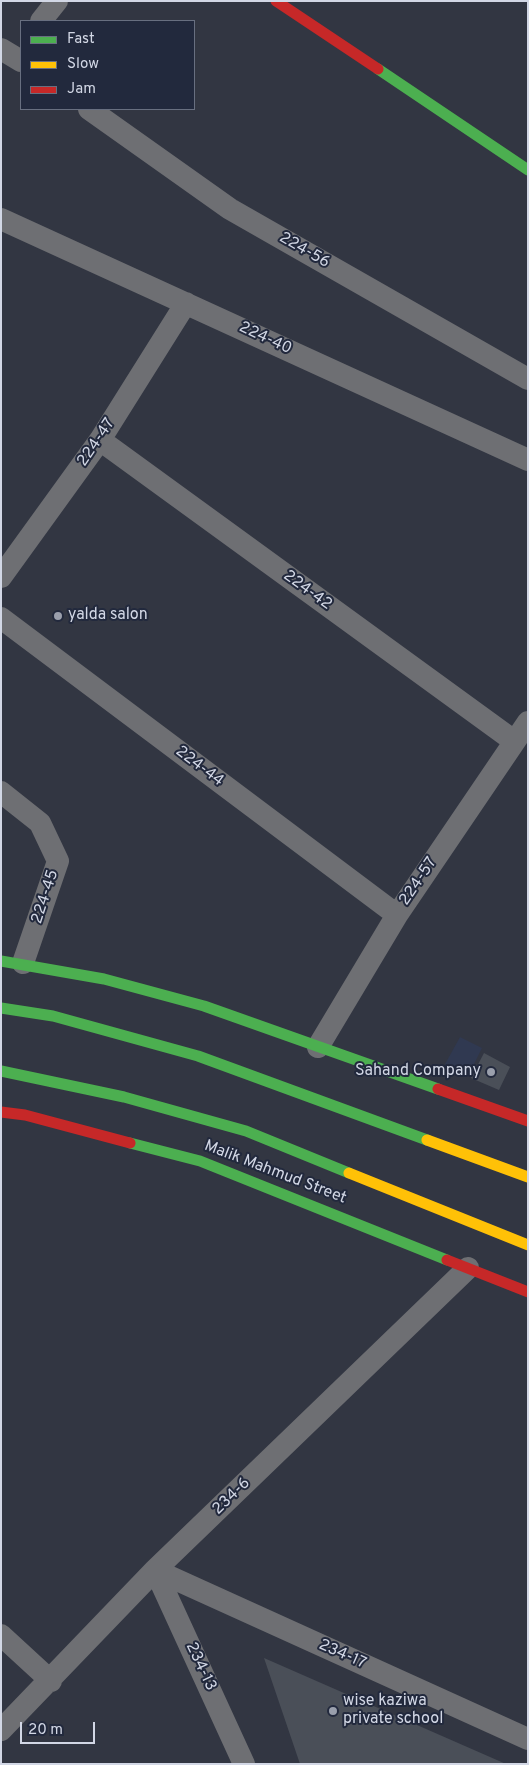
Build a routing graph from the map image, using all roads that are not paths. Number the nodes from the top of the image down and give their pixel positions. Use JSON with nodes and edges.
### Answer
{"nodes":[{"id":1,"x":57,"y":1,"type":"edge"},
{"id":2,"x":276,"y":1,"type":"edge"},
{"id":3,"x":43,"y":20,"type":"edge"},
{"id":4,"x":89,"y":110,"type":"edge"},
{"id":5,"x":528,"y":170,"type":"edge"},
{"id":6,"x":4,"y":225,"type":"edge"},
{"id":7,"x":186,"y":303,"type":"junction"},
{"id":8,"x":528,"y":379,"type":"edge"},
{"id":9,"x":100,"y":440,"type":"junction"},
{"id":10,"x":528,"y":460,"type":"edge"},
{"id":11,"x":1,"y":577,"type":"edge"},
{"id":12,"x":1,"y":618,"type":"edge"},
{"id":13,"x":528,"y":722,"type":"edge"},
{"id":14,"x":514,"y":741,"type":"junction"},
{"id":15,"x":1,"y":792,"type":"edge"},
{"id":16,"x":397,"y":915,"type":"junction"},
{"id":17,"x":12,"y":962,"type":"edge"},
{"id":18,"x":1,"y":1008,"type":"edge"},
{"id":19,"x":318,"y":1047,"type":"junction"},
{"id":20,"x":1,"y":1071,"type":"edge"},
{"id":21,"x":1,"y":1112,"type":"edge"},
{"id":22,"x":526,"y":1118,"type":"edge"},
{"id":23,"x":528,"y":1177,"type":"edge"},
{"id":24,"x":528,"y":1245,"type":"edge"},
{"id":25,"x":468,"y":1268,"type":"junction"},
{"id":26,"x":528,"y":1292,"type":"edge"},
{"id":27,"x":155,"y":1570,"type":"junction"},
{"id":28,"x":1,"y":1635,"type":"edge"},
{"id":29,"x":51,"y":1681,"type":"junction"},
{"id":30,"x":1,"y":1730,"type":"edge"},
{"id":31,"x":528,"y":1739,"type":"edge"},
{"id":32,"x":244,"y":1764,"type":"edge"}],
"edges":[{"from":1,"to":3,"type":"street"},
{"from":2,"to":5,"type":"main road"},
{"from":4,"to":8,"type":"street","name":"224-56"},
{"from":6,"to":7,"type":"street","name":"224-40"},
{"from":7,"to":9,"type":"street","name":"224-47"},
{"from":7,"to":10,"type":"street","name":"224-40"},
{"from":9,"to":11,"type":"street","name":"224-47"},
{"from":9,"to":14,"type":"street","name":"224-42"},
{"from":12,"to":16,"type":"street","name":"224-44"},
{"from":13,"to":14,"type":"street","name":"224-57"},
{"from":14,"to":16,"type":"street","name":"224-57"},
{"from":15,"to":17,"type":"street","name":"224-45"},
{"from":16,"to":19,"type":"street","name":"224-57"},
{"from":17,"to":19,"type":"main road"},
{"from":18,"to":23,"type":"main road"},
{"from":19,"to":22,"type":"main road"},
{"from":20,"to":24,"type":"main road"},
{"from":21,"to":25,"type":"main road","name":"Malik Mahmud Street"},
{"from":25,"to":26,"type":"main road","name":"Malik Mahmud Street"},
{"from":25,"to":27,"type":"street","name":"234-6"},
{"from":27,"to":29,"type":"street","name":"234-6"},
{"from":27,"to":31,"type":"street","name":"234-17"},
{"from":27,"to":32,"type":"street","name":"234-13"},
{"from":28,"to":29,"type":"street"},
{"from":29,"to":30,"type":"street","name":"234-6"}]}
